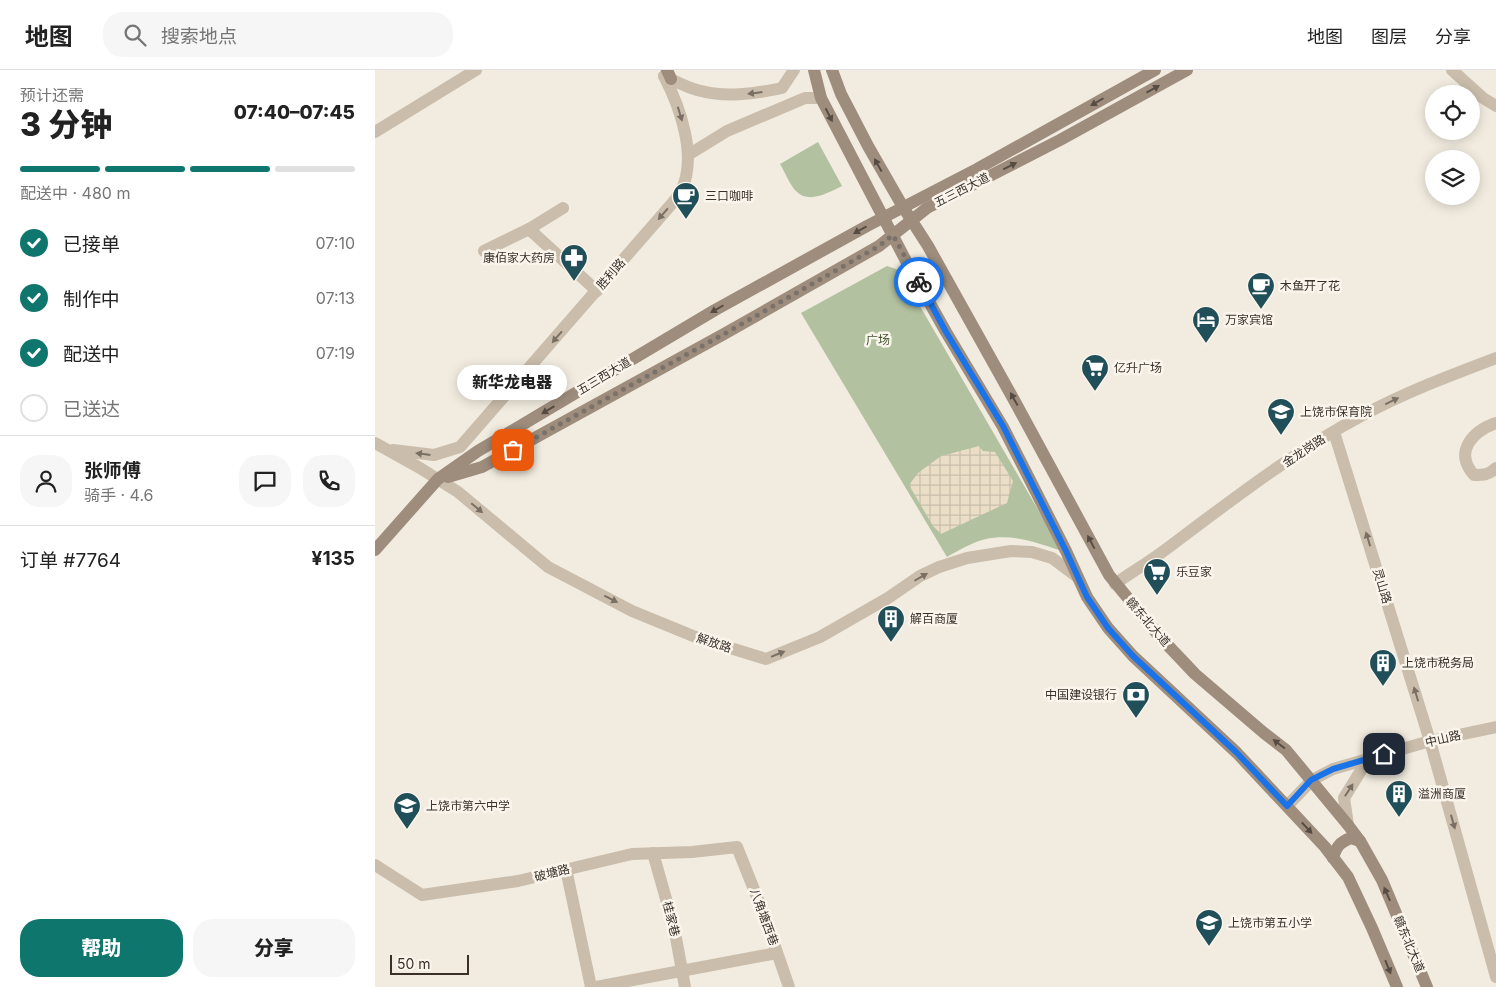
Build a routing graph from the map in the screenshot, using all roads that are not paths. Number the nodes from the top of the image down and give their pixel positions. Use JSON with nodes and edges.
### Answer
{"nodes":[{"id":1,"x":476,"y":70,"type":"edge"},
{"id":2,"x":794,"y":70,"type":"edge"},
{"id":3,"x":814,"y":70,"type":"edge"},
{"id":4,"x":832,"y":70,"type":"edge"},
{"id":5,"x":1155,"y":70,"type":"edge"},
{"id":6,"x":1187,"y":70,"type":"edge"},
{"id":7,"x":1452,"y":70,"type":"edge"},
{"id":8,"x":666,"y":74,"type":"edge"},
{"id":9,"x":821,"y":98,"type":"junction"},
{"id":10,"x":1496,"y":106,"type":"edge"},
{"id":11,"x":375,"y":132,"type":"edge"},
{"id":12,"x":688,"y":155,"type":"junction"},
{"id":13,"x":903,"y":207,"type":"junction"},
{"id":14,"x":563,"y":208,"type":"dead end"},
{"id":15,"x":884,"y":218,"type":"junction"},
{"id":16,"x":911,"y":222,"type":"junction"},
{"id":17,"x":529,"y":229,"type":"junction"},
{"id":18,"x":893,"y":235,"type":"junction"},
{"id":19,"x":484,"y":251,"type":"dead end"},
{"id":20,"x":597,"y":291,"type":"junction"},
{"id":21,"x":1496,"y":358,"type":"edge"},
{"id":22,"x":1496,"y":423,"type":"edge"},
{"id":23,"x":1334,"y":432,"type":"junction"},
{"id":24,"x":380,"y":446,"type":"edge"},
{"id":25,"x":1496,"y":468,"type":"edge"},
{"id":26,"x":438,"y":479,"type":"junction"},
{"id":27,"x":375,"y":550,"type":"edge"},
{"id":28,"x":1076,"y":576,"type":"junction"},
{"id":29,"x":1115,"y":584,"type":"junction"},
{"id":30,"x":1496,"y":727,"type":"edge"},
{"id":31,"x":1430,"y":741,"type":"junction"},
{"id":32,"x":1368,"y":759,"type":"junction"},
{"id":33,"x":1311,"y":780,"type":"junction"},
{"id":34,"x":1287,"y":806,"type":"junction"},
{"id":35,"x":1348,"y":825,"type":"junction"},
{"id":36,"x":1360,"y":841,"type":"junction"},
{"id":37,"x":737,"y":847,"type":"joint"},
{"id":38,"x":653,"y":853,"type":"junction"},
{"id":39,"x":1333,"y":858,"type":"junction"},
{"id":40,"x":375,"y":865,"type":"edge"},
{"id":41,"x":566,"y":869,"type":"junction"},
{"id":42,"x":777,"y":953,"type":"junction"},
{"id":43,"x":682,"y":971,"type":"junction"},
{"id":44,"x":1496,"y":977,"type":"edge"},
{"id":45,"x":591,"y":987,"type":"edge"},
{"id":46,"x":596,"y":987,"type":"edge"},
{"id":47,"x":685,"y":987,"type":"edge"},
{"id":48,"x":789,"y":987,"type":"edge"},
{"id":49,"x":1397,"y":987,"type":"edge"},
{"id":50,"x":1427,"y":987,"type":"edge"}],
"edges":[{"from":1,"to":11,"type":"street"},
{"from":2,"to":8,"type":"street","one_way":true},
{"from":3,"to":9,"type":"main road"},
{"from":13,"to":4,"type":"main road","one_way":true},
{"from":5,"to":13,"type":"main road","name":"五三西大道","one_way":true},
{"from":16,"to":6,"type":"main road","name":"五三西大道","one_way":true},
{"from":7,"to":10,"type":"street"},
{"from":8,"to":12,"type":"street","name":"胜利路","one_way":true},
{"from":9,"to":12,"type":"street"},
{"from":9,"to":15,"type":"main road","one_way":true},
{"from":12,"to":20,"type":"street","name":"胜利路","one_way":true},
{"from":13,"to":15,"type":"main road","name":"五三西大道"},
{"from":13,"to":16,"type":"main road"},
{"from":14,"to":17,"type":"street"},
{"from":15,"to":18,"type":"main road"},
{"from":15,"to":26,"type":"main road","name":"五三西大道","one_way":true},
{"from":16,"to":18,"type":"main road","name":"五三西大道"},
{"from":29,"to":16,"type":"main road","name":"赣东北大道","one_way":true},
{"from":17,"to":19,"type":"street"},
{"from":17,"to":20,"type":"street"},
{"from":18,"to":26,"type":"main road","name":"五三西大道"},
{"from":18,"to":28,"type":"main road"},
{"from":20,"to":24,"type":"street","name":"胜利路","one_way":true},
{"from":23,"to":21,"type":"street","name":"金龙岗路","one_way":true},
{"from":22,"to":25,"type":"street"},
{"from":23,"to":29,"type":"street","name":"金龙岗路"},
{"from":31,"to":23,"type":"street","name":"灵山路","one_way":true},
{"from":24,"to":26,"type":"street","name":"解放路"},
{"from":26,"to":27,"type":"main road"},
{"from":26,"to":28,"type":"street","name":"解放路","one_way":true},
{"from":28,"to":34,"type":"main road"},
{"from":33,"to":29,"type":"main road","name":"赣东北大道","one_way":true},
{"from":30,"to":31,"type":"street","name":"中山路"},
{"from":31,"to":32,"type":"street","name":"中山路"},
{"from":31,"to":44,"type":"street","name":"灵山路","one_way":true},
{"from":32,"to":33,"type":"street","name":"中山路"},
{"from":35,"to":32,"type":"street","one_way":true},
{"from":33,"to":34,"type":"street","name":"中山路"},
{"from":33,"to":35,"type":"main road","name":"赣东北大道"},
{"from":34,"to":39,"type":"main road","one_way":true},
{"from":35,"to":36,"type":"main road","name":"赣东北大道"},
{"from":36,"to":39,"type":"main road"},
{"from":50,"to":36,"type":"main road","name":"赣东北大道","one_way":true},
{"from":37,"to":38,"type":"street","name":"破塘路"},
{"from":37,"to":42,"type":"street","name":"八角塘西巷"},
{"from":38,"to":41,"type":"street","name":"破塘路"},
{"from":38,"to":43,"type":"street","name":"桂家巷"},
{"from":39,"to":49,"type":"main road","one_way":true},
{"from":40,"to":41,"type":"street","name":"破塘路"},
{"from":41,"to":45,"type":"street"},
{"from":42,"to":43,"type":"street"},
{"from":42,"to":48,"type":"street","name":"八角塘西巷"},
{"from":43,"to":46,"type":"street"},
{"from":43,"to":47,"type":"street","name":"桂家巷"}]}
